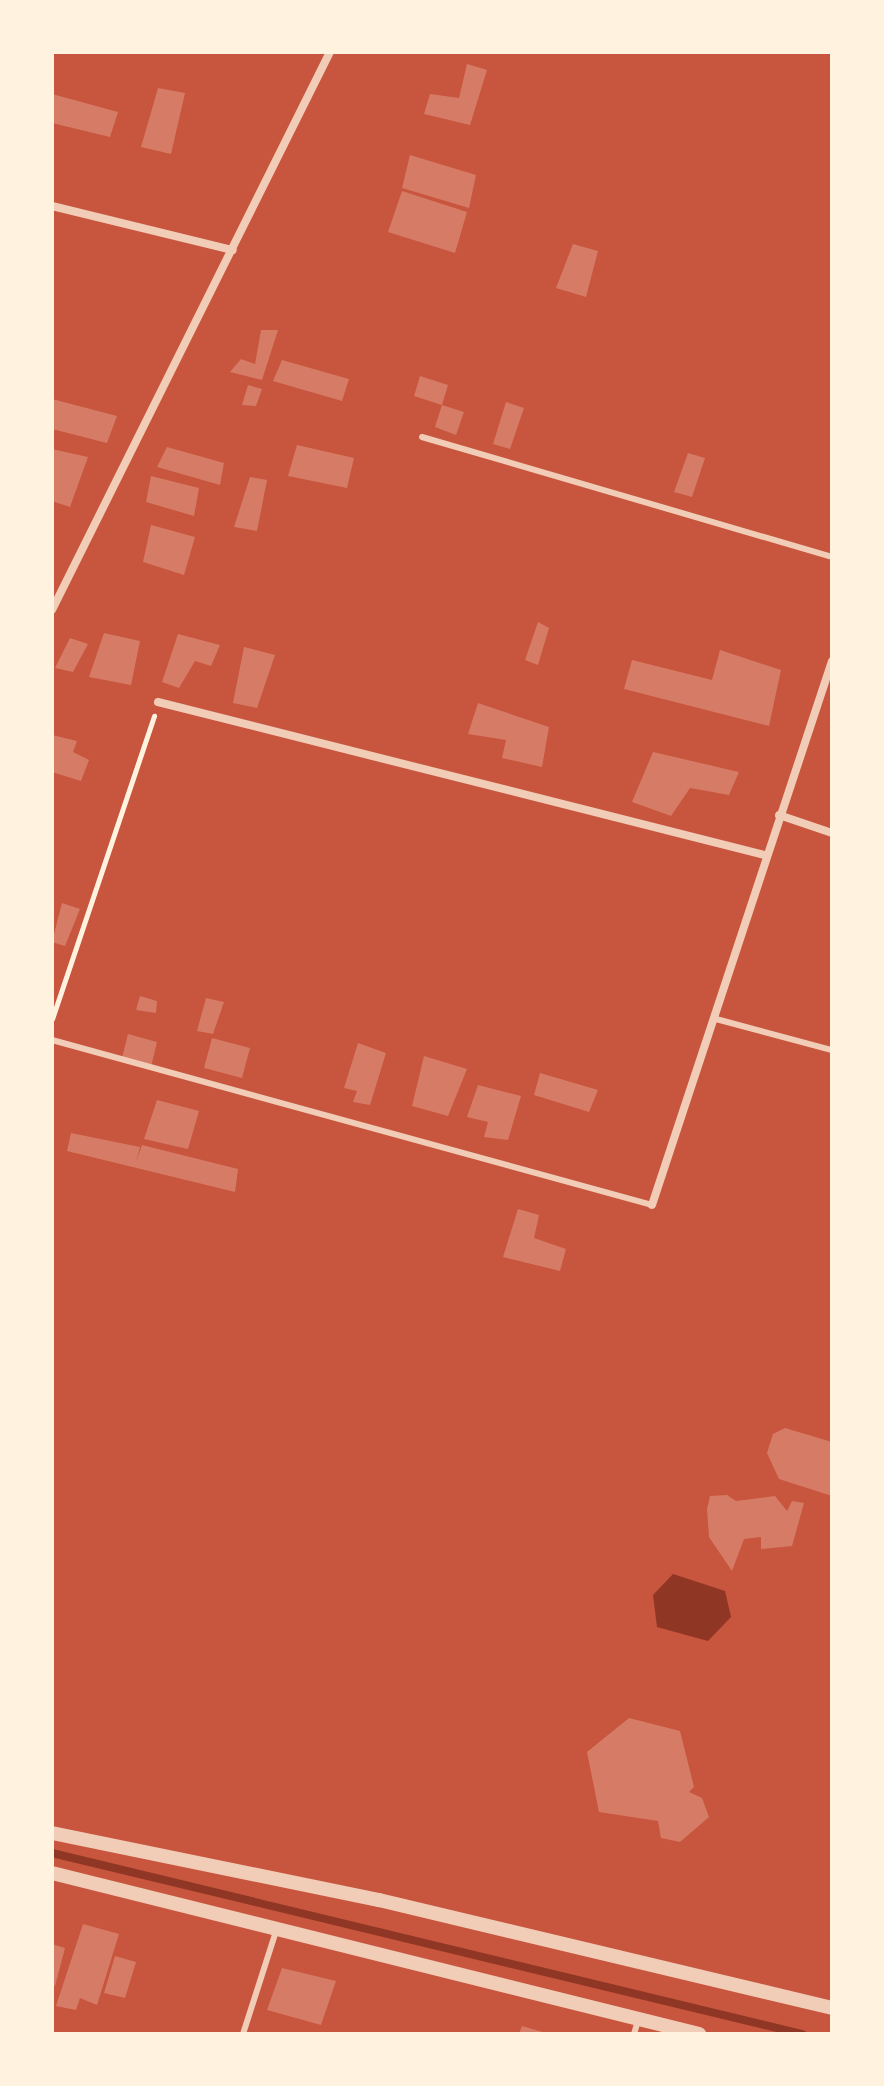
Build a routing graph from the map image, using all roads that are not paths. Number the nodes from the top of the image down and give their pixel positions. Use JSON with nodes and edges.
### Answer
{"nodes":[{"id":1,"x":330,"y":52,"type":"edge"},
{"id":2,"x":52,"y":206,"type":"edge"},
{"id":3,"x":233,"y":250,"type":"junction"},
{"id":4,"x":422,"y":437,"type":"dead end"},
{"id":5,"x":832,"y":557,"type":"edge"},
{"id":6,"x":52,"y":610,"type":"edge"},
{"id":7,"x":832,"y":661,"type":"edge"},
{"id":8,"x":158,"y":702,"type":"road end"},
{"id":9,"x":779,"y":815,"type":"junction"},
{"id":10,"x":832,"y":833,"type":"edge"},
{"id":11,"x":765,"y":855,"type":"junction"},
{"id":12,"x":716,"y":1019,"type":"junction"},
{"id":13,"x":52,"y":1040,"type":"edge"},
{"id":14,"x":832,"y":1050,"type":"edge"},
{"id":15,"x":652,"y":1205,"type":"joint"},
{"id":16,"x":52,"y":1833,"type":"edge"},
{"id":17,"x":52,"y":1873,"type":"edge"},
{"id":18,"x":277,"y":1928,"type":"junction"},
{"id":19,"x":832,"y":2008,"type":"edge"},
{"id":20,"x":639,"y":2018,"type":"junction"},
{"id":21,"x":243,"y":2034,"type":"edge"},
{"id":22,"x":634,"y":2034,"type":"edge"},
{"id":23,"x":699,"y":2034,"type":"edge"}],
"edges":[{"from":1,"to":3,"type":"street"},
{"from":2,"to":3,"type":"street"},
{"from":3,"to":6,"type":"street"},
{"from":4,"to":5,"type":"lane"},
{"from":7,"to":9,"type":"street"},
{"from":8,"to":11,"type":"street"},
{"from":9,"to":10,"type":"street"},
{"from":9,"to":11,"type":"street"},
{"from":11,"to":12,"type":"street"},
{"from":12,"to":14,"type":"lane"},
{"from":12,"to":15,"type":"street"},
{"from":13,"to":15,"type":"lane"},
{"from":16,"to":19,"type":"street"},
{"from":17,"to":18,"type":"street"},
{"from":18,"to":20,"type":"street"},
{"from":18,"to":21,"type":"lane"},
{"from":20,"to":22,"type":"lane"},
{"from":20,"to":23,"type":"street"}]}
